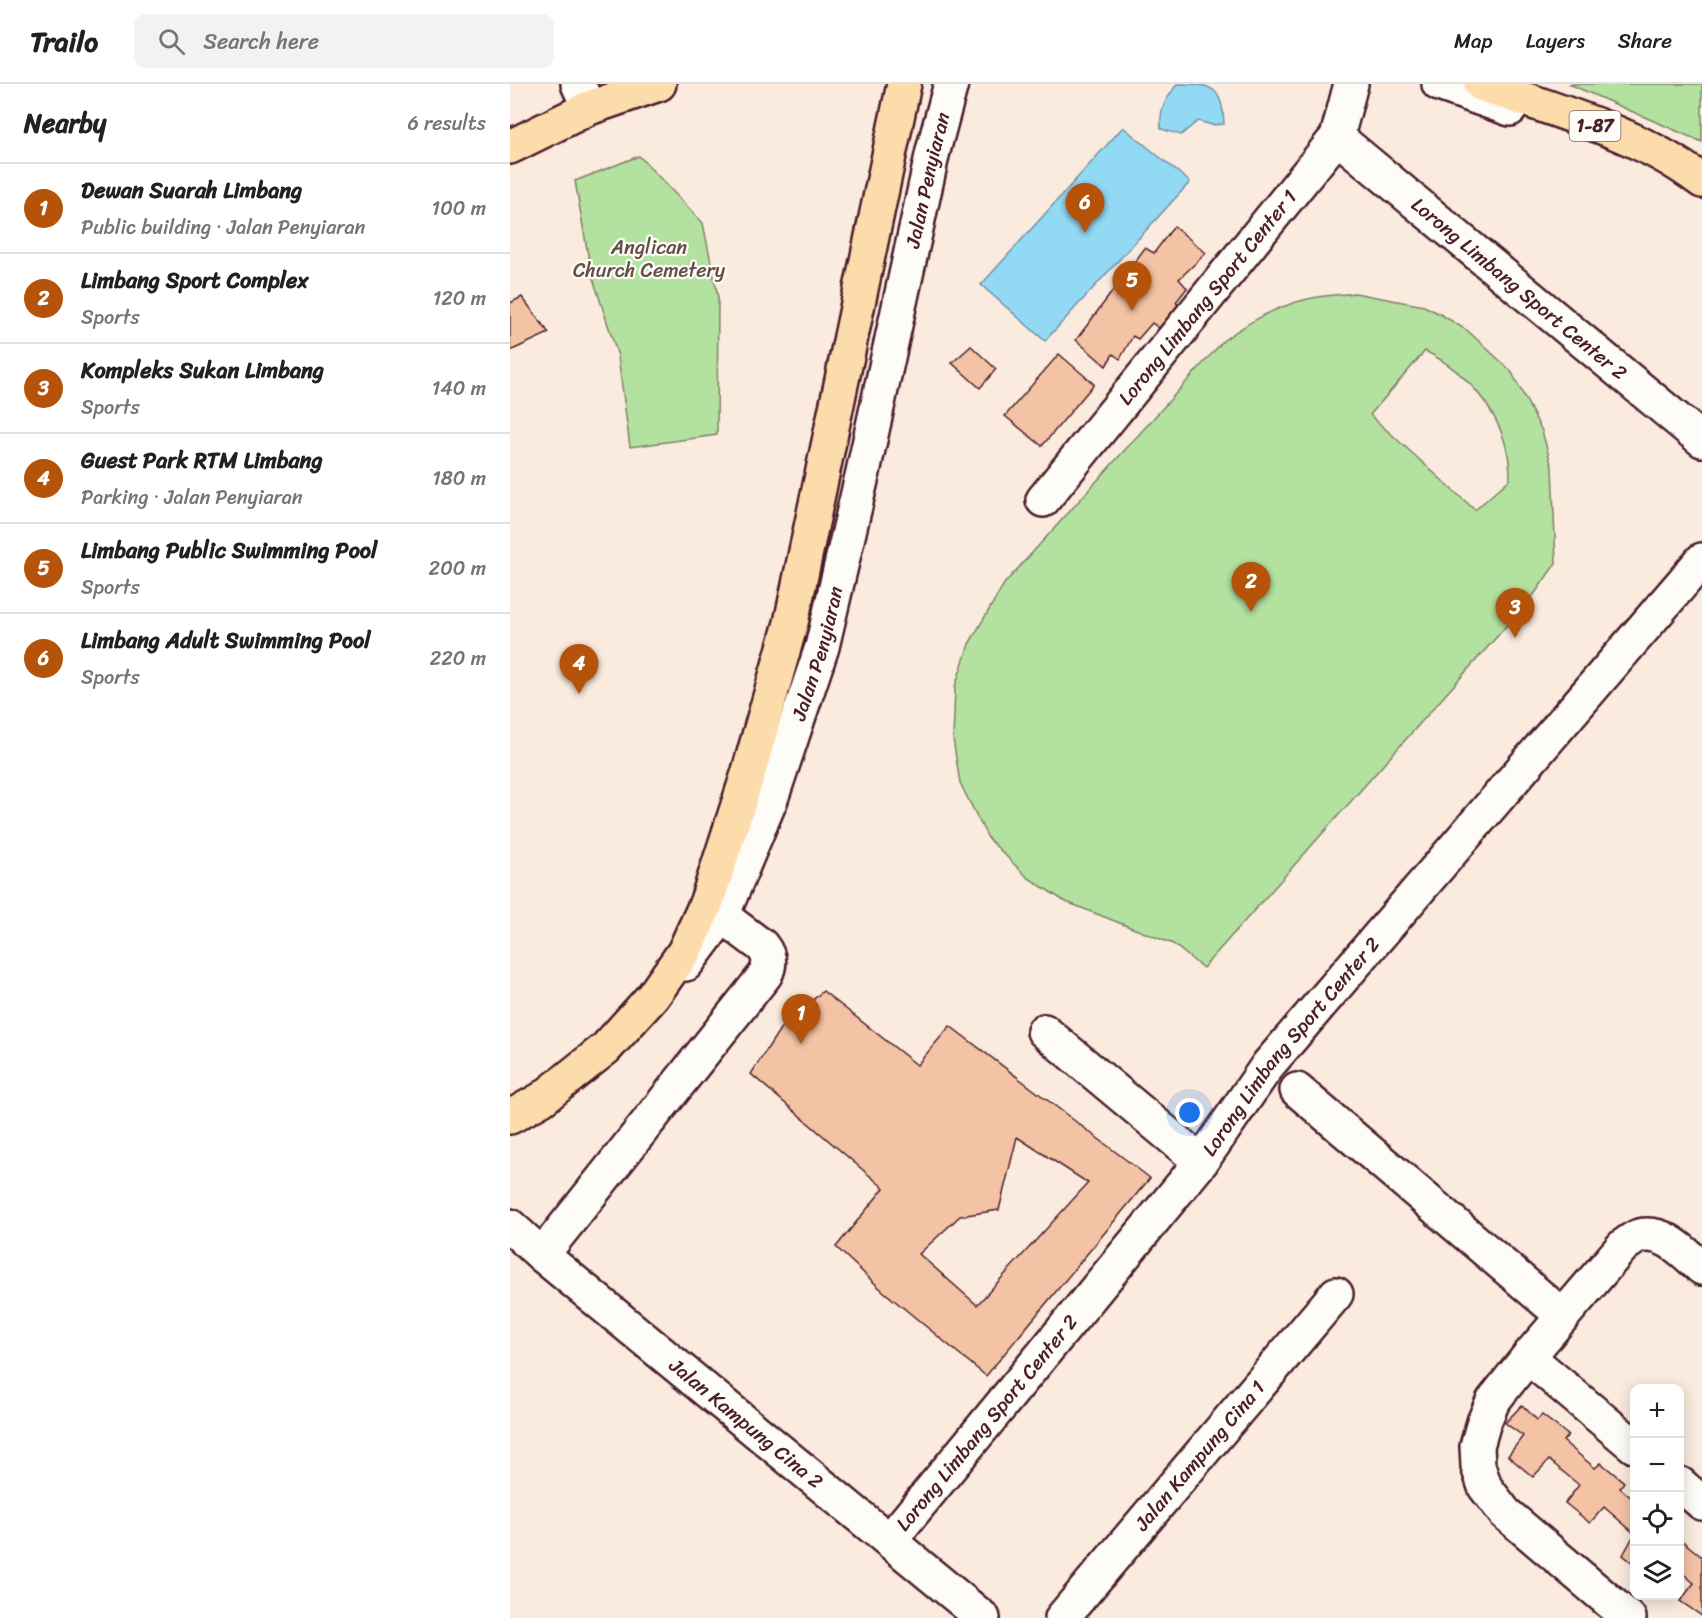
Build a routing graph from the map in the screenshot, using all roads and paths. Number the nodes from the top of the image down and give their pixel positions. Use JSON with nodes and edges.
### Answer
{"nodes":[{"id":1,"x":659,"y":84,"type":"edge"},
{"id":2,"x":904,"y":84,"type":"edge"},
{"id":3,"x":951,"y":84,"type":"edge"},
{"id":4,"x":1351,"y":84,"type":"edge"},
{"id":5,"x":1439,"y":84,"type":"edge"},
{"id":6,"x":1481,"y":84,"type":"edge"},
{"id":7,"x":584,"y":96,"type":"edge"},
{"id":8,"x":1337,"y":137,"type":"junction"},
{"id":9,"x":510,"y":147,"type":"edge"},
{"id":10,"x":1702,"y":181,"type":"edge"},
{"id":11,"x":1702,"y":197,"type":"edge"},
{"id":12,"x":1702,"y":440,"type":"edge"},
{"id":13,"x":1043,"y":500,"type":"dead end"},
{"id":14,"x":1702,"y":560,"type":"edge"},
{"id":15,"x":714,"y":910,"type":"junction"},
{"id":16,"x":1044,"y":1031,"type":"dead end"},
{"id":17,"x":1297,"y":1090,"type":"dead end"},
{"id":18,"x":510,"y":1117,"type":"edge"},
{"id":19,"x":510,"y":1127,"type":"edge"},
{"id":20,"x":1200,"y":1162,"type":"junction"},
{"id":21,"x":510,"y":1226,"type":"edge"},
{"id":22,"x":542,"y":1255,"type":"junction"},
{"id":23,"x":1702,"y":1268,"type":"edge"},
{"id":24,"x":1336,"y":1294,"type":"dead end"},
{"id":25,"x":1563,"y":1316,"type":"junction"},
{"id":26,"x":1528,"y":1357,"type":"junction"},
{"id":27,"x":1630,"y":1442,"type":"edge"},
{"id":28,"x":1684,"y":1487,"type":"edge"},
{"id":29,"x":1702,"y":1503,"type":"edge"},
{"id":30,"x":890,"y":1540,"type":"junction"},
{"id":31,"x":983,"y":1618,"type":"edge"},
{"id":32,"x":1062,"y":1618,"type":"edge"},
{"id":33,"x":1629,"y":1618,"type":"edge"}],
"edges":[{"from":1,"to":7,"type":"main road"},
{"from":2,"to":15,"type":"main road","name":"Jalan Penyiaran"},
{"from":3,"to":15,"type":"street","name":"Jalan Penyiaran"},
{"from":4,"to":8,"type":"street","name":"Lorong Limbang Sport Center 1"},
{"from":5,"to":11,"type":"street"},
{"from":6,"to":10,"type":"main road","number":"1-87"},
{"from":7,"to":9,"type":"main road"},
{"from":8,"to":12,"type":"street","name":"Lorong Limbang Sport Center 2"},
{"from":8,"to":13,"type":"street","name":"Lorong Limbang Sport Center 1"},
{"from":14,"to":20,"type":"street","name":"Lorong Limbang Sport Center 2"},
{"from":15,"to":18,"type":"main road","name":"Jalan Penyiaran"},
{"from":15,"to":19,"type":"street","name":"Jalan Penyiaran"},
{"from":15,"to":22,"type":"street"},
{"from":16,"to":20,"type":"street"},
{"from":17,"to":25,"type":"street"},
{"from":20,"to":30,"type":"street","name":"Lorong Limbang Sport Center 2"},
{"from":21,"to":22,"type":"street","name":"Jalan Kampung Cina 2"},
{"from":22,"to":30,"type":"street","name":"Jalan Kampung Cina 2"},
{"from":23,"to":25,"type":"street"},
{"from":24,"to":32,"type":"street","name":"Jalan Kampung Cina 1"},
{"from":25,"to":26,"type":"street"},
{"from":26,"to":27,"type":"street"},
{"from":26,"to":33,"type":"street"},
{"from":28,"to":29,"type":"street"},
{"from":30,"to":31,"type":"street","name":"Jalan Kampung Cina 2"}]}
